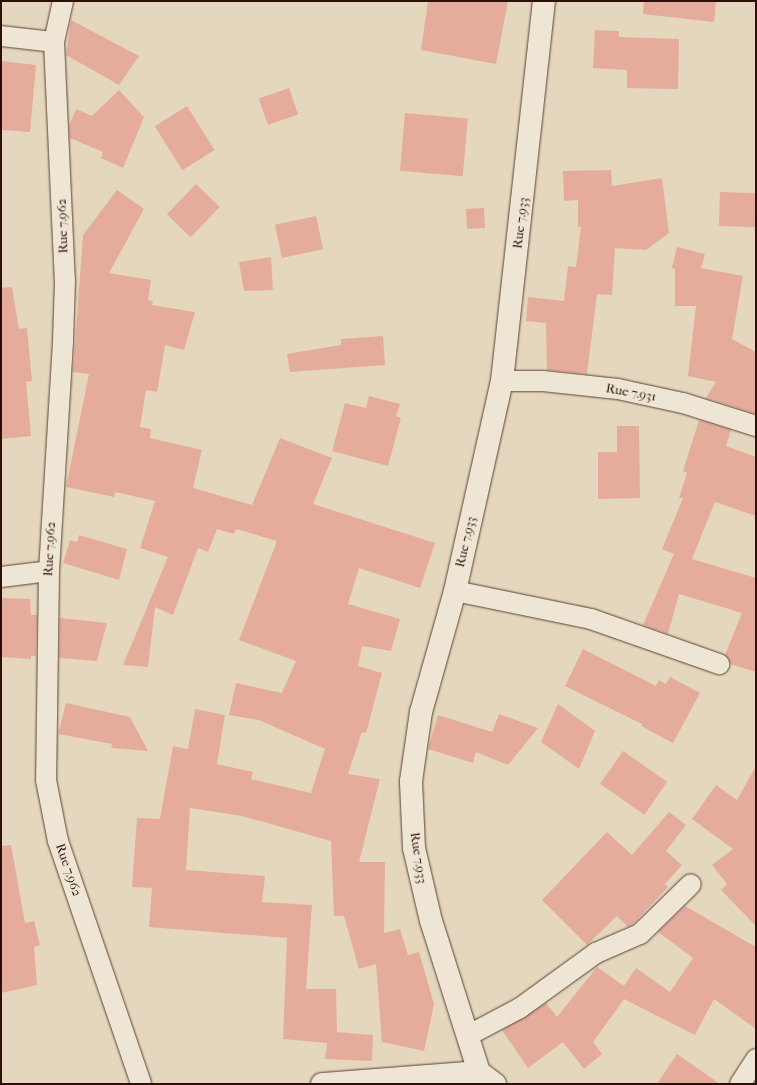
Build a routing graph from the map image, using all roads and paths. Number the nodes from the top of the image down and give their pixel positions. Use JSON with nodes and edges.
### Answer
{"nodes":[{"id":1,"x":63,"y":1,"type":"edge"},
{"id":2,"x":544,"y":1,"type":"edge"},
{"id":3,"x":1,"y":36,"type":"edge"},
{"id":4,"x":54,"y":42,"type":"junction"},
{"id":5,"x":502,"y":381,"type":"junction"},
{"id":6,"x":756,"y":426,"type":"edge"},
{"id":7,"x":48,"y":571,"type":"junction"},
{"id":8,"x":1,"y":577,"type":"edge"},
{"id":9,"x":455,"y":591,"type":"junction"},
{"id":10,"x":720,"y":664,"type":"dead end"},
{"id":11,"x":691,"y":884,"type":"dead end"},
{"id":12,"x":469,"y":1035,"type":"junction"},
{"id":13,"x":756,"y":1059,"type":"edge"},
{"id":14,"x":487,"y":1078,"type":"edge"},
{"id":15,"x":141,"y":1084,"type":"edge"},
{"id":16,"x":322,"y":1084,"type":"edge"},
{"id":17,"x":740,"y":1084,"type":"edge"}],
"edges":[{"from":1,"to":4,"type":"street","name":"Rue 7.962"},
{"from":2,"to":5,"type":"street","name":"Rue 7.933"},
{"from":3,"to":4,"type":"street"},
{"from":4,"to":7,"type":"street","name":"Rue 7.962"},
{"from":5,"to":6,"type":"street","name":"Rue 7.931"},
{"from":5,"to":9,"type":"street","name":"Rue 7.933"},
{"from":7,"to":8,"type":"street"},
{"from":7,"to":15,"type":"street","name":"Rue 7.962"},
{"from":9,"to":10,"type":"street"},
{"from":9,"to":12,"type":"street","name":"Rue 7.933"},
{"from":11,"to":12,"type":"street"},
{"from":12,"to":14,"type":"street","name":"Rue 7.933"},
{"from":13,"to":17,"type":"street"},
{"from":14,"to":16,"type":"street"}]}
